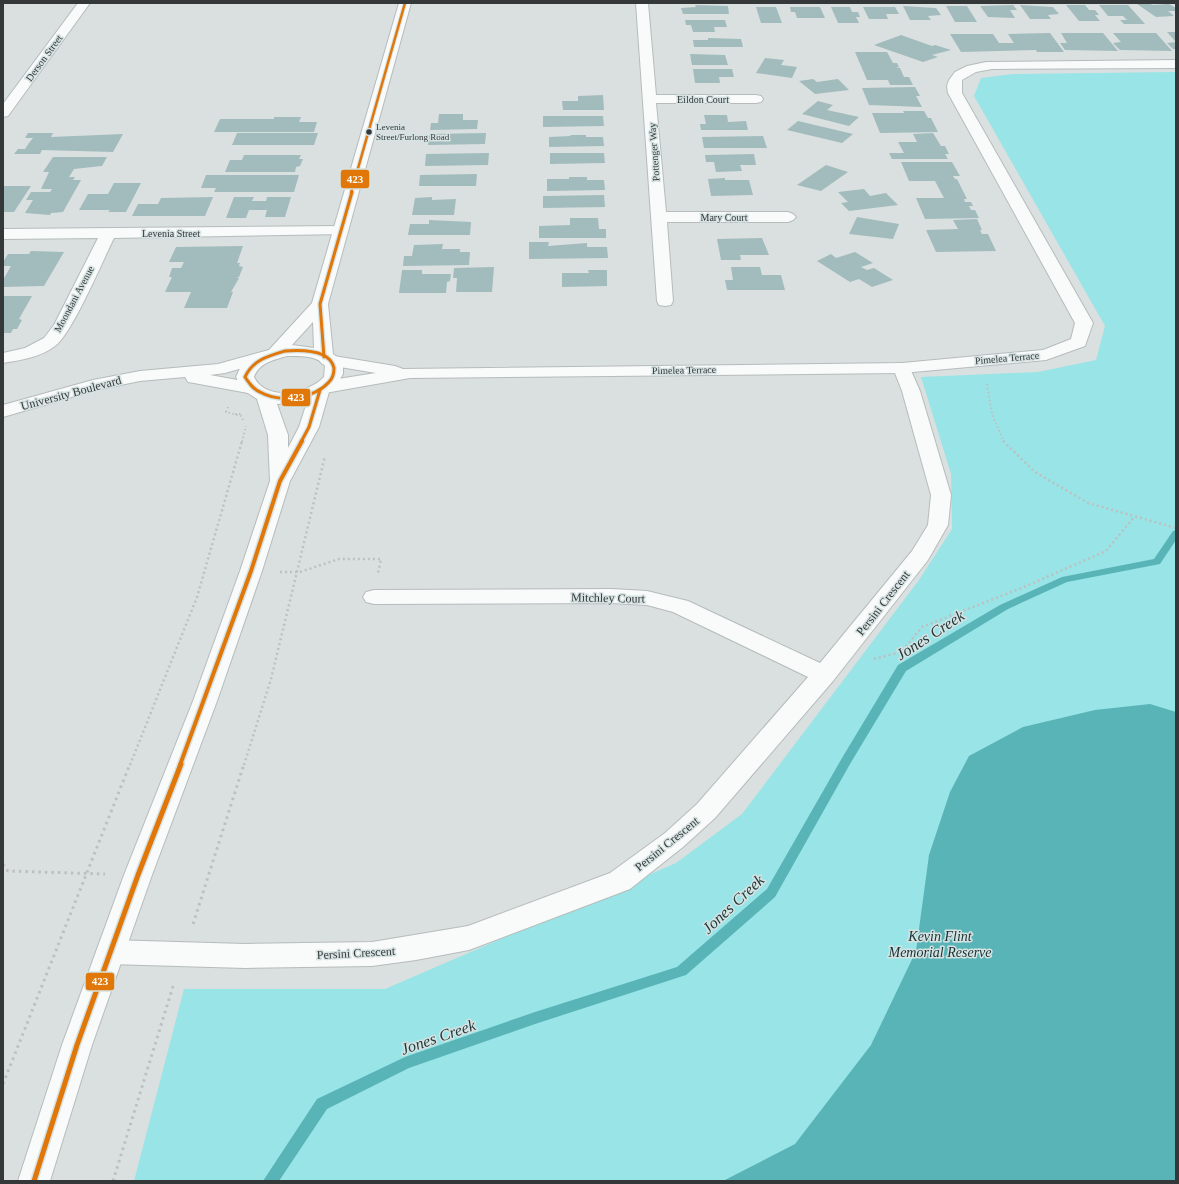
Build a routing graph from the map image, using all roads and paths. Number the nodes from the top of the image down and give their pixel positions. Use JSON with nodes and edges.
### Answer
{"nodes":[{"id":1,"x":84,"y":3,"type":"edge"},
{"id":2,"x":405,"y":3,"type":"edge"},
{"id":3,"x":642,"y":3,"type":"edge"},
{"id":4,"x":1176,"y":64,"type":"edge"},
{"id":5,"x":650,"y":99,"type":"junction"},
{"id":6,"x":756,"y":99,"type":"dead end"},
{"id":7,"x":3,"y":113,"type":"edge"},
{"id":8,"x":659,"y":217,"type":"junction"},
{"id":9,"x":788,"y":217,"type":"dead end"},
{"id":10,"x":339,"y":231,"type":"junction"},
{"id":11,"x":108,"y":233,"type":"junction"},
{"id":12,"x":3,"y":234,"type":"edge"},
{"id":13,"x":665,"y":301,"type":"dead end"},
{"id":14,"x":320,"y":304,"type":"junction"},
{"id":15,"x":272,"y":354,"type":"junction"},
{"id":16,"x":3,"y":358,"type":"edge"},
{"id":17,"x":326,"y":358,"type":"junction"},
{"id":18,"x":980,"y":361,"type":"junction"},
{"id":19,"x":902,"y":368,"type":"junction"},
{"id":20,"x":410,"y":373,"type":"junction"},
{"id":21,"x":140,"y":376,"type":"junction"},
{"id":22,"x":322,"y":388,"type":"junction"},
{"id":23,"x":250,"y":390,"type":"junction"},
{"id":24,"x":5,"y":414,"type":"edge"},
{"id":25,"x":326,"y":453,"type":"dead end"},
{"id":26,"x":280,"y":481,"type":"junction"},
{"id":27,"x":1134,"y":517,"type":"junction"},
{"id":28,"x":1176,"y":528,"type":"edge"},
{"id":29,"x":251,"y":571,"type":"junction"},
{"id":30,"x":298,"y":572,"type":"junction"},
{"id":31,"x":374,"y":597,"type":"joint"},
{"id":32,"x":844,"y":651,"type":"junction"},
{"id":33,"x":825,"y":675,"type":"junction"},
{"id":34,"x":3,"y":864,"type":"edge"},
{"id":35,"x":87,"y":874,"type":"junction"},
{"id":36,"x":138,"y":875,"type":"junction"},
{"id":37,"x":110,"y":952,"type":"junction"},
{"id":38,"x":183,"y":955,"type":"junction"},
{"id":39,"x":3,"y":1084,"type":"edge"},
{"id":40,"x":34,"y":1181,"type":"edge"},
{"id":41,"x":113,"y":1181,"type":"edge"}],
"edges":[{"from":1,"to":7,"type":"street","name":"Derson Street"},
{"from":2,"to":10,"type":"street"},
{"from":3,"to":5,"type":"street","name":"Pottenger Way"},
{"from":4,"to":18,"type":"street","name":"Pimelea Terrace"},
{"from":5,"to":6,"type":"street","name":"Eildon Court"},
{"from":5,"to":8,"type":"street","name":"Pottenger Way"},
{"from":8,"to":9,"type":"street","name":"Mary Court"},
{"from":8,"to":13,"type":"street","name":"Pottenger Way"},
{"from":10,"to":11,"type":"street","name":"Levenia Street"},
{"from":10,"to":14,"type":"street"},
{"from":11,"to":12,"type":"street","name":"Levenia Street"},
{"from":11,"to":16,"type":"street","name":"Moondani Avenue"},
{"from":14,"to":15,"type":"street"},
{"from":14,"to":17,"type":"street"},
{"from":15,"to":17,"type":"street","name":"Pimelea Terrace"},
{"from":15,"to":21,"type":"street","name":"University Boulevard"},
{"from":15,"to":23,"type":"street"},
{"from":17,"to":20,"type":"street","name":"Pimelea Terrace"},
{"from":17,"to":22,"type":"street"},
{"from":18,"to":19,"type":"street","name":"Pimelea Terrace"},
{"from":18,"to":27,"type":"path"},
{"from":19,"to":20,"type":"street","name":"Pimelea Terrace"},
{"from":19,"to":32,"type":"street","name":"Persini Crescent"},
{"from":20,"to":22,"type":"street","name":"Pimelea Terrace"},
{"from":21,"to":23,"type":"street","name":"University Boulevard"},
{"from":21,"to":24,"type":"street","name":"University Boulevard"},
{"from":22,"to":23,"type":"street","name":"Pimelea Terrace"},
{"from":22,"to":26,"type":"street"},
{"from":23,"to":26,"type":"street"},
{"from":23,"to":35,"type":"path"},
{"from":25,"to":30,"type":"path"},
{"from":26,"to":29,"type":"street"},
{"from":27,"to":28,"type":"path"},
{"from":27,"to":32,"type":"path"},
{"from":29,"to":30,"type":"path"},
{"from":29,"to":36,"type":"street"},
{"from":30,"to":31,"type":"path"},
{"from":30,"to":38,"type":"path"},
{"from":31,"to":33,"type":"street","name":"Mitchley Court"},
{"from":32,"to":33,"type":"street","name":"Persini Crescent"},
{"from":33,"to":38,"type":"street","name":"Persini Crescent"},
{"from":34,"to":35,"type":"path"},
{"from":35,"to":36,"type":"path"},
{"from":35,"to":39,"type":"path"},
{"from":36,"to":37,"type":"street"},
{"from":37,"to":38,"type":"street","name":"Persini Crescent"},
{"from":37,"to":40,"type":"street"},
{"from":38,"to":41,"type":"path"}]}
